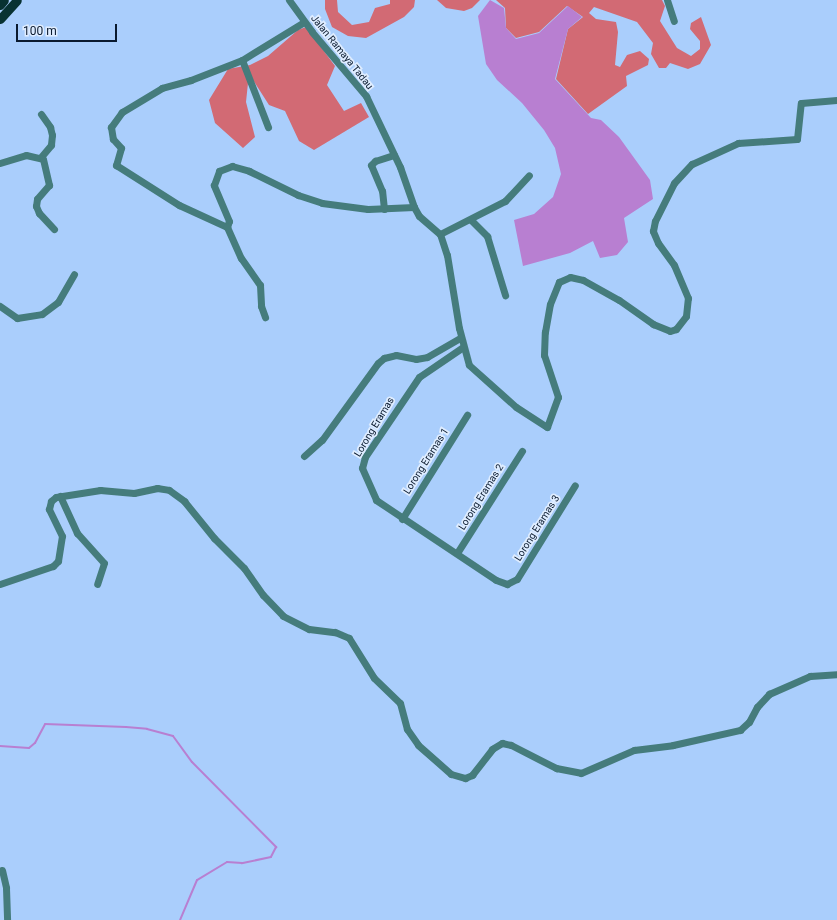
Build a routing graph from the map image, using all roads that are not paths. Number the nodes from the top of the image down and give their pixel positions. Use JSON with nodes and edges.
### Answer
{"nodes":[{"id":1,"x":4,"y":0,"type":"edge"},
{"id":2,"x":17,"y":0,"type":"edge"},
{"id":3,"x":289,"y":0,"type":"edge"},
{"id":4,"x":667,"y":0,"type":"edge"},
{"id":5,"x":0,"y":5,"type":"edge"},
{"id":6,"x":0,"y":19,"type":"edge"},
{"id":7,"x":674,"y":21,"type":"dead end"},
{"id":8,"x":304,"y":22,"type":"junction"},
{"id":9,"x":242,"y":60,"type":"junction"},
{"id":10,"x":837,"y":100,"type":"edge"},
{"id":11,"x":40,"y":114,"type":"dead end"},
{"id":12,"x":268,"y":127,"type":"dead end"},
{"id":13,"x":394,"y":155,"type":"junction"},
{"id":14,"x":41,"y":157,"type":"junction"},
{"id":15,"x":0,"y":163,"type":"edge"},
{"id":16,"x":529,"y":175,"type":"dead end"},
{"id":17,"x":414,"y":207,"type":"junction"},
{"id":18,"x":384,"y":209,"type":"junction"},
{"id":19,"x":471,"y":220,"type":"junction"},
{"id":20,"x":227,"y":227,"type":"junction"},
{"id":21,"x":54,"y":229,"type":"dead end"},
{"id":22,"x":440,"y":234,"type":"junction"},
{"id":23,"x":74,"y":274,"type":"dead end"},
{"id":24,"x":505,"y":295,"type":"dead end"},
{"id":25,"x":0,"y":306,"type":"edge"},
{"id":26,"x":265,"y":317,"type":"dead end"},
{"id":27,"x":461,"y":337,"type":"junction"},
{"id":28,"x":463,"y":348,"type":"junction"},
{"id":29,"x":468,"y":415,"type":"dead end"},
{"id":30,"x":522,"y":451,"type":"dead end"},
{"id":31,"x":304,"y":456,"type":"dead end"},
{"id":32,"x":575,"y":485,"type":"dead end"},
{"id":33,"x":60,"y":496,"type":"junction"},
{"id":34,"x":402,"y":519,"type":"junction"},
{"id":35,"x":457,"y":553,"type":"junction"},
{"id":36,"x":514,"y":581,"type":"joint"},
{"id":37,"x":0,"y":584,"type":"edge"},
{"id":38,"x":97,"y":584,"type":"dead end"},
{"id":39,"x":837,"y":674,"type":"edge"},
{"id":40,"x":2,"y":870,"type":"dead end"},
{"id":41,"x":7,"y":920,"type":"edge"}],
"edges":[{"from":1,"to":5,"type":"main road"},
{"from":2,"to":6,"type":"main road"},
{"from":3,"to":8,"type":"street","name":"Jalan Ramaya Tadau"},
{"from":4,"to":7,"type":"street"},
{"from":8,"to":9,"type":"street"},
{"from":8,"to":13,"type":"street","name":"Jalan Ramaya Tadau"},
{"from":9,"to":12,"type":"street"},
{"from":9,"to":20,"type":"street"},
{"from":10,"to":28,"type":"street"},
{"from":11,"to":14,"type":"street"},
{"from":13,"to":17,"type":"street","name":"Jalan Ramaya Tadau"},
{"from":13,"to":18,"type":"street"},
{"from":14,"to":15,"type":"street"},
{"from":14,"to":21,"type":"street"},
{"from":16,"to":19,"type":"street"},
{"from":17,"to":18,"type":"street"},
{"from":17,"to":22,"type":"street","name":"Jalan Ramaya Tadau"},
{"from":18,"to":20,"type":"street"},
{"from":19,"to":22,"type":"street"},
{"from":19,"to":24,"type":"street"},
{"from":20,"to":26,"type":"street"},
{"from":22,"to":27,"type":"street"},
{"from":23,"to":25,"type":"street"},
{"from":27,"to":28,"type":"street"},
{"from":27,"to":31,"type":"street"},
{"from":28,"to":34,"type":"street","name":"Lorong Eramas"},
{"from":29,"to":34,"type":"street","name":"Lorong Eramas 1"},
{"from":30,"to":35,"type":"street","name":"Lorong Eramas 2"},
{"from":32,"to":36,"type":"street","name":"Lorong Eramas 3"},
{"from":33,"to":37,"type":"street"},
{"from":33,"to":38,"type":"street"},
{"from":33,"to":39,"type":"street"},
{"from":34,"to":35,"type":"street","name":"Lorong Eramas"},
{"from":35,"to":36,"type":"street","name":"Lorong Eramas"},
{"from":40,"to":41,"type":"street"}]}
